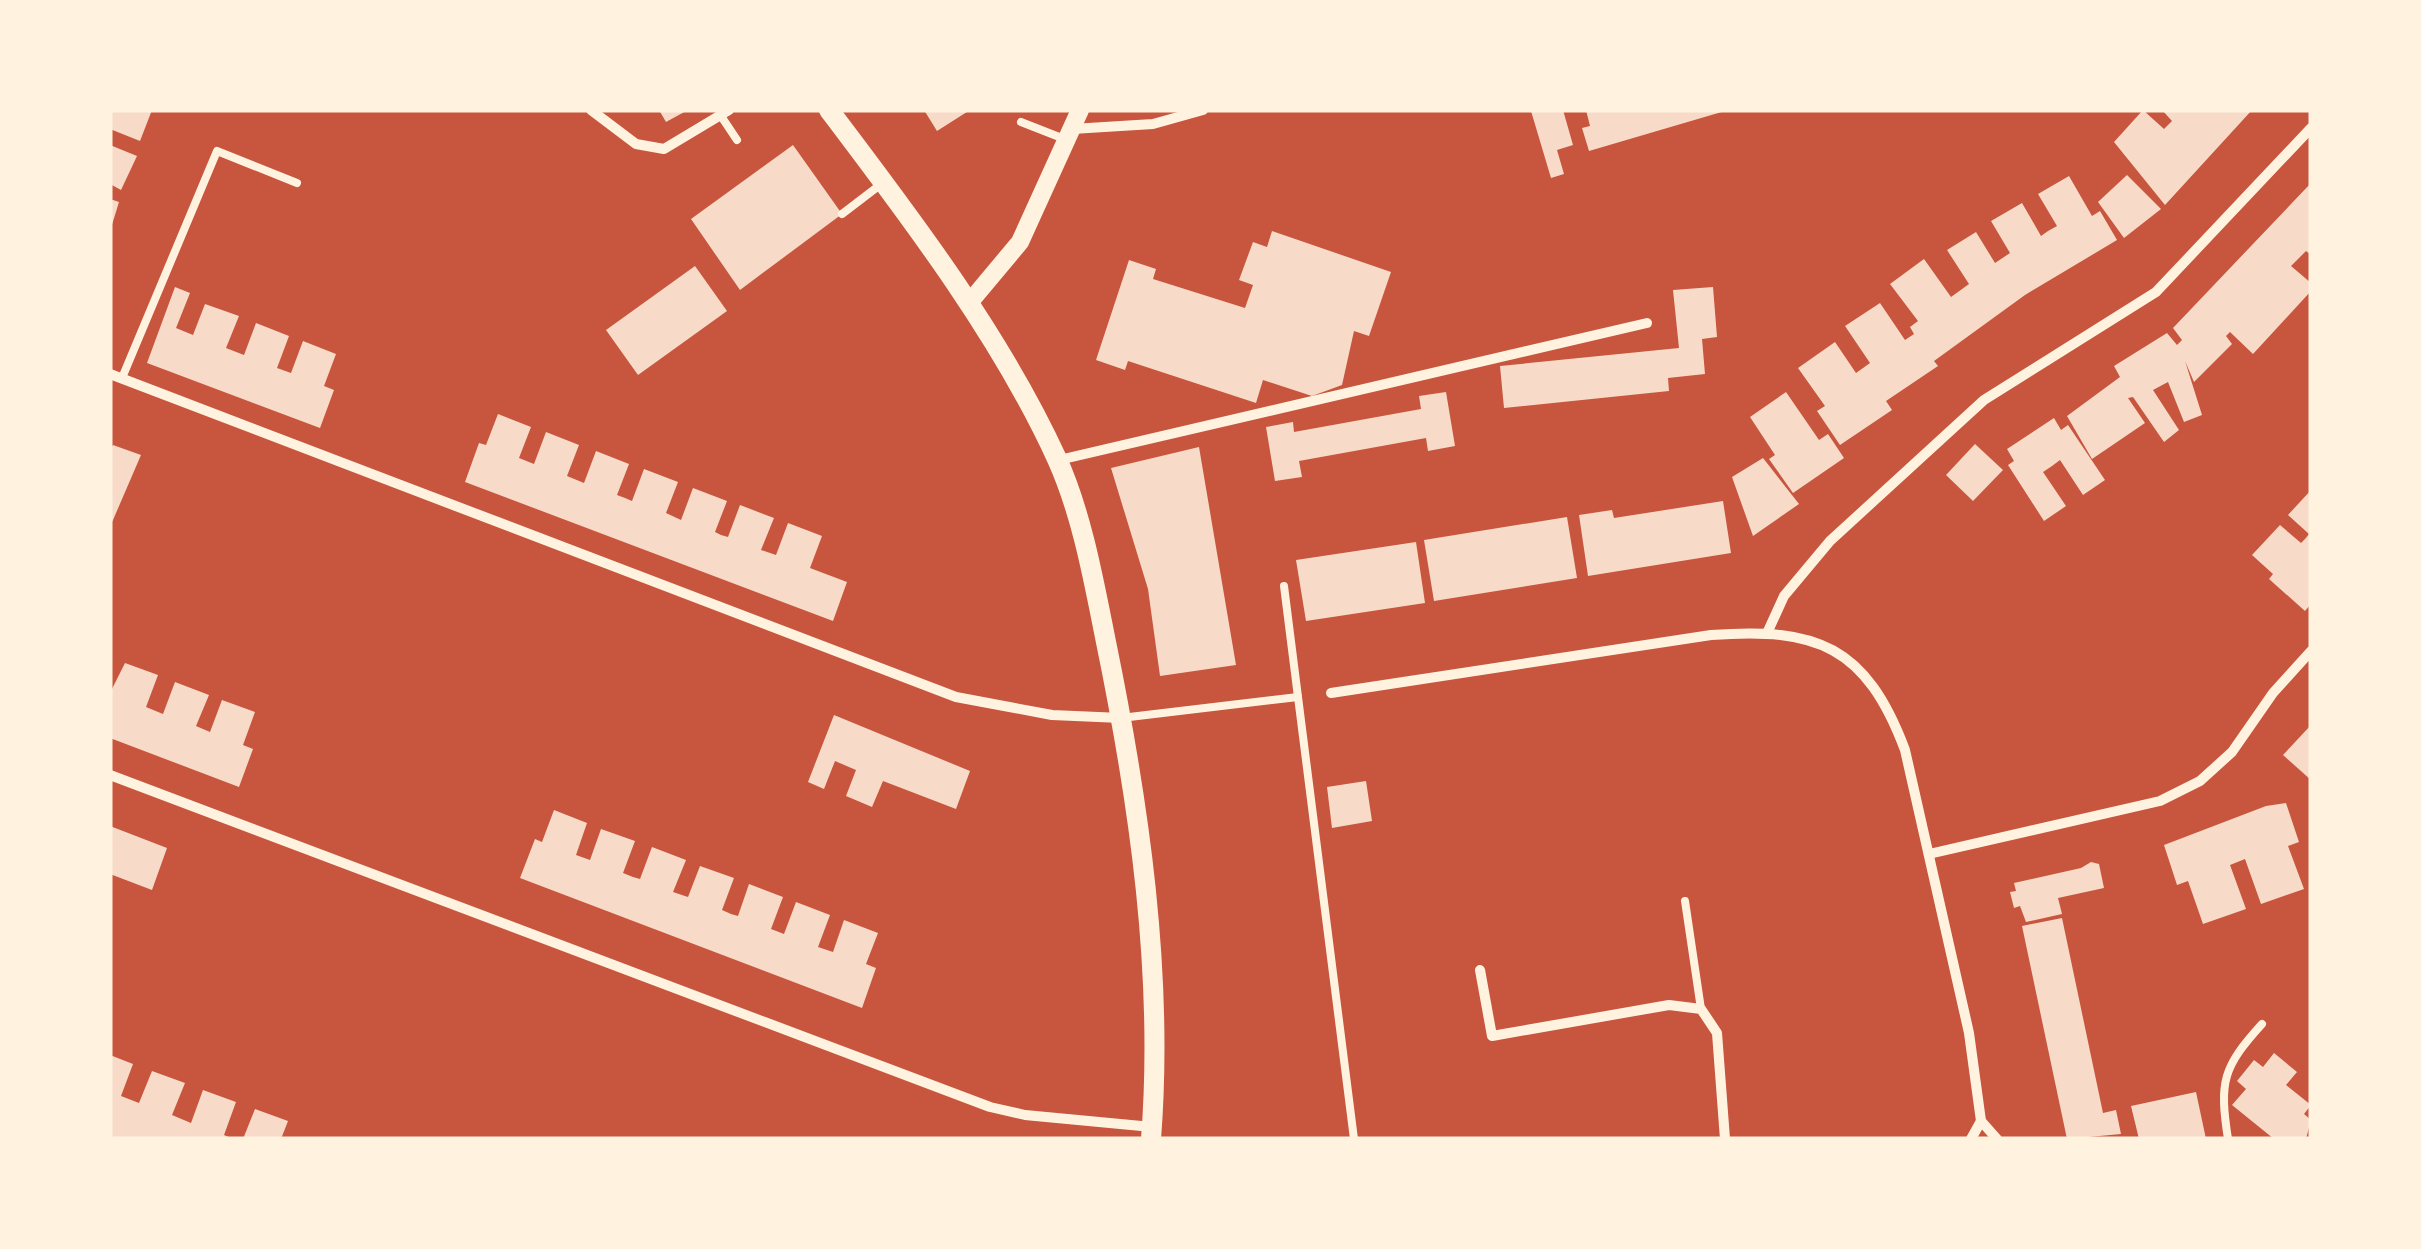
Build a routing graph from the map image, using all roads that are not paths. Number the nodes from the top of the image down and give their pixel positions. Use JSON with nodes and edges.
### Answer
{"nodes":[{"id":1,"x":591,"y":110,"type":"edge"},
{"id":2,"x":828,"y":110,"type":"edge"},
{"id":3,"x":1080,"y":110,"type":"edge"},
{"id":4,"x":1202,"y":110,"type":"edge"},
{"id":5,"x":725,"y":113,"type":"edge"},
{"id":6,"x":1021,"y":122,"type":"dead end"},
{"id":7,"x":2311,"y":128,"type":"edge"},
{"id":8,"x":1069,"y":135,"type":"junction"},
{"id":9,"x":737,"y":140,"type":"dead end"},
{"id":10,"x":884,"y":182,"type":"junction"},
{"id":11,"x":297,"y":183,"type":"dead end"},
{"id":12,"x":842,"y":214,"type":"dead end"},
{"id":13,"x":969,"y":303,"type":"junction"},
{"id":14,"x":1647,"y":323,"type":"dead end"},
{"id":15,"x":116,"y":376,"type":"edge"},
{"id":16,"x":1058,"y":460,"type":"junction"},
{"id":17,"x":1284,"y":586,"type":"dead end"},
{"id":18,"x":1768,"y":631,"type":"junction"},
{"id":19,"x":2311,"y":651,"type":"edge"},
{"id":20,"x":1331,"y":693,"type":"dead end"},
{"id":21,"x":1298,"y":697,"type":"junction"},
{"id":22,"x":1121,"y":718,"type":"junction"},
{"id":23,"x":110,"y":775,"type":"edge"},
{"id":24,"x":1929,"y":854,"type":"junction"},
{"id":25,"x":1685,"y":901,"type":"dead end"},
{"id":26,"x":1480,"y":970,"type":"dead end"},
{"id":27,"x":1701,"y":1008,"type":"junction"},
{"id":28,"x":2262,"y":1024,"type":"dead end"},
{"id":29,"x":1981,"y":1121,"type":"junction"},
{"id":30,"x":1152,"y":1133,"type":"edge"},
{"id":31,"x":1354,"y":1139,"type":"edge"},
{"id":32,"x":1725,"y":1139,"type":"edge"},
{"id":33,"x":1970,"y":1139,"type":"edge"},
{"id":34,"x":1996,"y":1139,"type":"edge"},
{"id":35,"x":2228,"y":1139,"type":"edge"}],
"edges":[{"from":1,"to":5,"type":"street"},
{"from":2,"to":10,"type":"main road"},
{"from":3,"to":8,"type":"street"},
{"from":4,"to":8,"type":"street"},
{"from":5,"to":9,"type":"lane"},
{"from":6,"to":8,"type":"lane"},
{"from":7,"to":18,"type":"street"},
{"from":8,"to":13,"type":"street"},
{"from":10,"to":12,"type":"lane"},
{"from":10,"to":13,"type":"main road"},
{"from":11,"to":15,"type":"lane"},
{"from":13,"to":16,"type":"main road"},
{"from":14,"to":16,"type":"street"},
{"from":15,"to":22,"type":"street"},
{"from":16,"to":22,"type":"main road"},
{"from":17,"to":21,"type":"lane"},
{"from":18,"to":20,"type":"street"},
{"from":18,"to":24,"type":"street"},
{"from":19,"to":24,"type":"street"},
{"from":21,"to":22,"type":"lane"},
{"from":21,"to":31,"type":"lane"},
{"from":22,"to":30,"type":"main road"},
{"from":23,"to":30,"type":"street"},
{"from":24,"to":29,"type":"street"},
{"from":25,"to":27,"type":"lane"},
{"from":26,"to":27,"type":"street"},
{"from":27,"to":32,"type":"street"},
{"from":28,"to":35,"type":"lane"},
{"from":29,"to":33,"type":"street"},
{"from":29,"to":34,"type":"street"}]}
